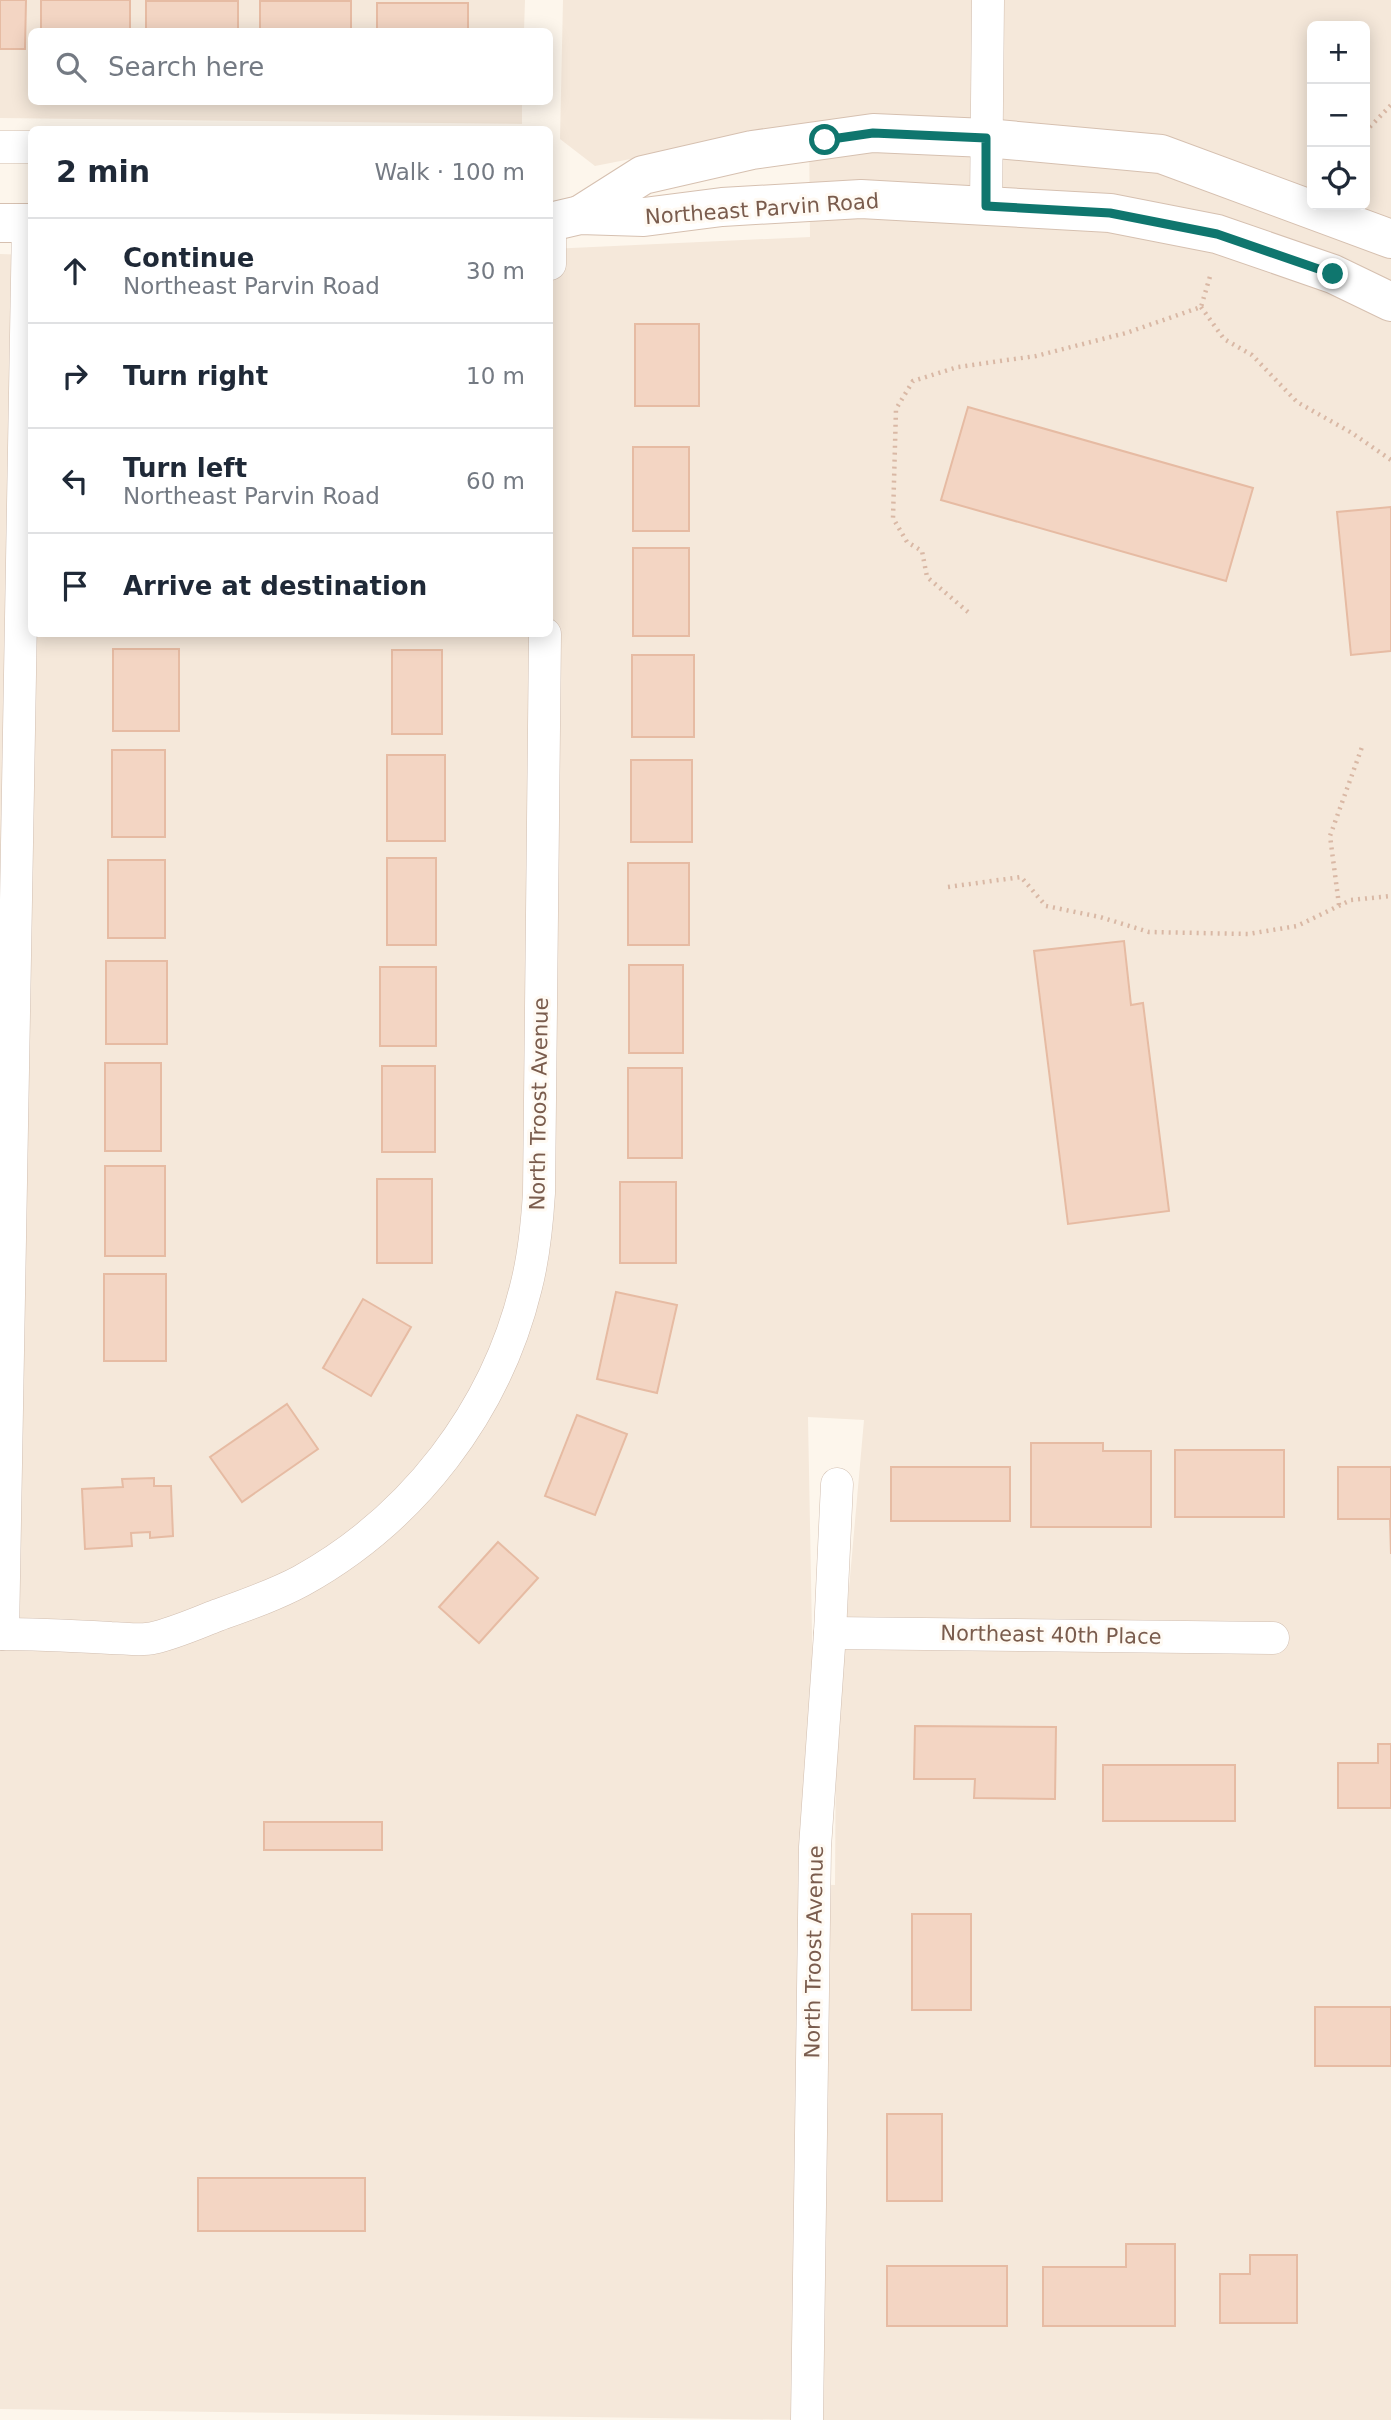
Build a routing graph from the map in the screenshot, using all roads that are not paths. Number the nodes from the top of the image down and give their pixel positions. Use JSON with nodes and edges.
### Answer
{"nodes":[{"id":1,"x":988,"y":0,"type":"edge"},
{"id":2,"x":986,"y":138,"type":"junction"},
{"id":3,"x":0,"y":147,"type":"edge"},
{"id":4,"x":28,"y":147,"type":"edge"},
{"id":5,"x":986,"y":206,"type":"junction"},
{"id":6,"x":557,"y":220,"type":"edge"},
{"id":7,"x":20,"y":223,"type":"edge"},
{"id":8,"x":1391,"y":239,"type":"edge"},
{"id":9,"x":553,"y":245,"type":"edge"},
{"id":10,"x":1391,"y":302,"type":"edge"},
{"id":11,"x":545,"y":637,"type":"edge"},
{"id":12,"x":836,"y":1485,"type":"dead end"},
{"id":13,"x":830,"y":1633,"type":"junction"},
{"id":14,"x":1,"y":1634,"type":"edge"},
{"id":15,"x":1273,"y":1637,"type":"dead end"},
{"id":16,"x":807,"y":2420,"type":"edge"}],
"edges":[{"from":1,"to":2,"type":"street"},
{"from":2,"to":5,"type":"street"},
{"from":2,"to":6,"type":"main road","name":"Northeast Parvin Road"},
{"from":2,"to":8,"type":"main road","name":"Northeast Parvin Road"},
{"from":3,"to":4,"type":"street"},
{"from":5,"to":6,"type":"main road","name":"Northeast Parvin Road"},
{"from":5,"to":10,"type":"main road","name":"Northeast Parvin Road"},
{"from":6,"to":9,"type":"street"},
{"from":7,"to":14,"type":"street"},
{"from":11,"to":14,"type":"street","name":"North Troost Avenue"},
{"from":12,"to":13,"type":"street","name":"North Troost Avenue"},
{"from":13,"to":15,"type":"street","name":"Northeast 40th Place"},
{"from":13,"to":16,"type":"street","name":"North Troost Avenue"}]}
